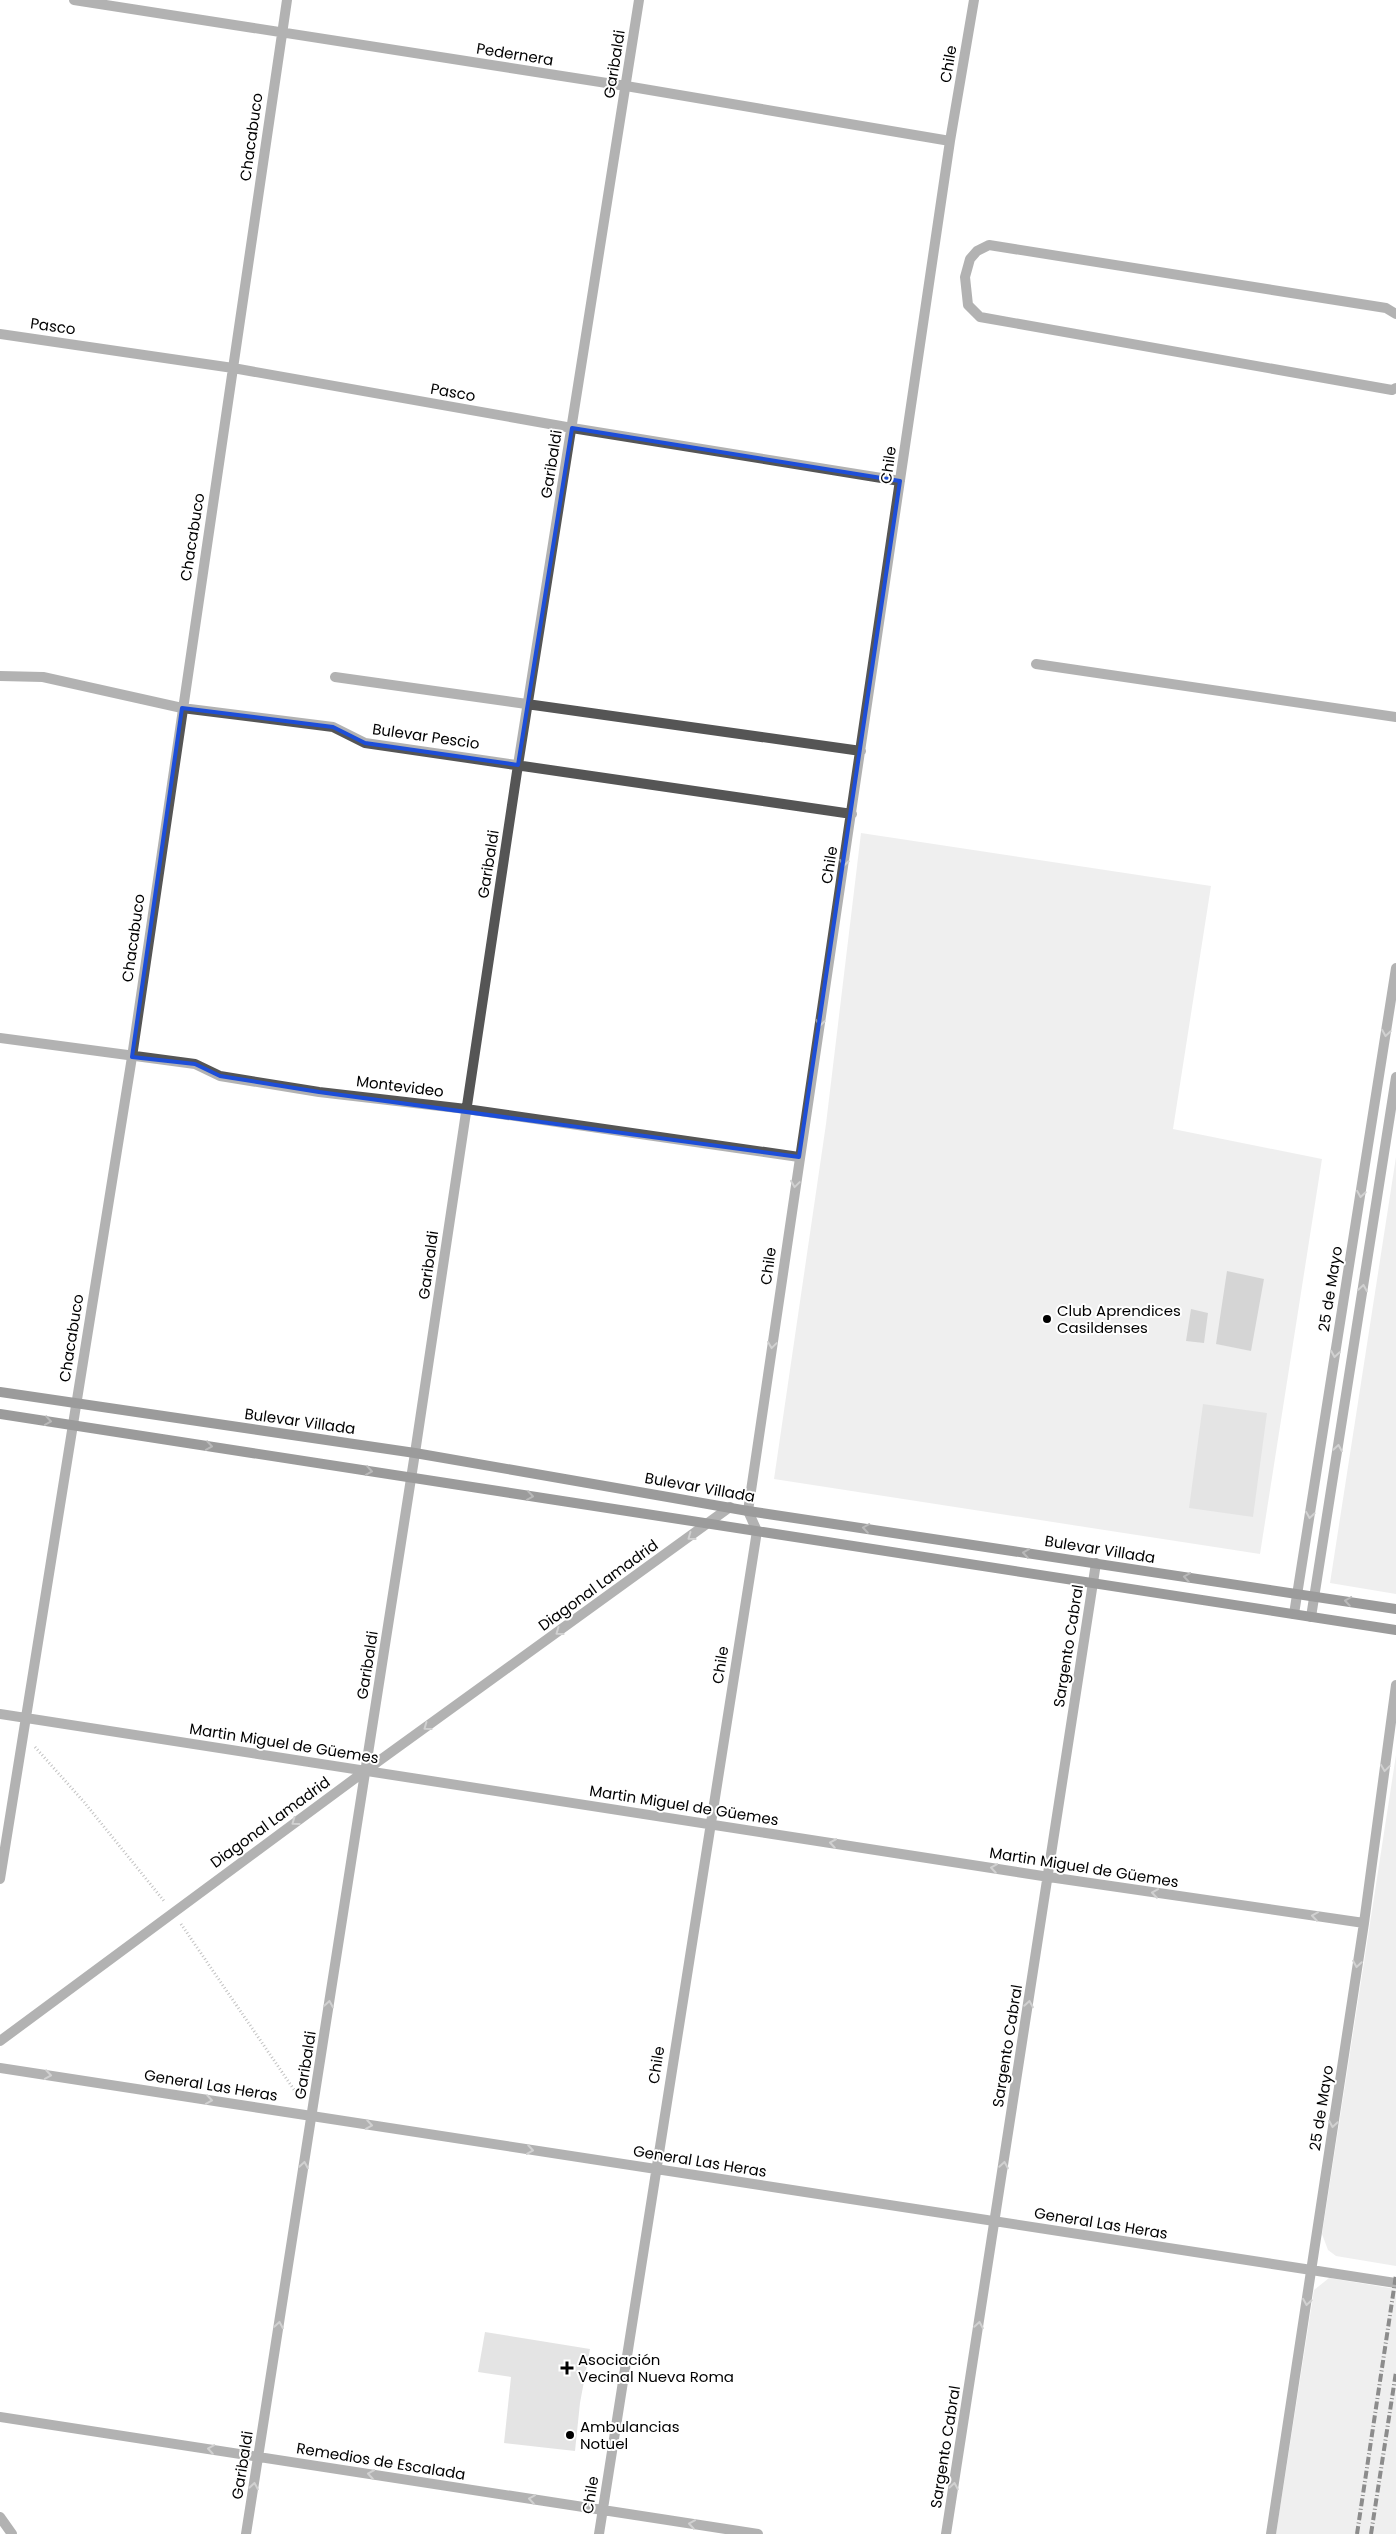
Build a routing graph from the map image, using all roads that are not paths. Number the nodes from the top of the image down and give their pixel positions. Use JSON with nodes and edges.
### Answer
{"nodes":[{"id":1,"x":74,"y":0,"type":"edge"},
{"id":2,"x":287,"y":0,"type":"edge"},
{"id":3,"x":639,"y":0,"type":"edge"},
{"id":4,"x":974,"y":0,"type":"edge"},
{"id":5,"x":282,"y":33,"type":"junction"},
{"id":6,"x":626,"y":86,"type":"junction"},
{"id":7,"x":950,"y":141,"type":"junction"},
{"id":8,"x":1396,"y":314,"type":"edge"},
{"id":9,"x":0,"y":334,"type":"edge"},
{"id":10,"x":233,"y":368,"type":"junction"},
{"id":11,"x":1396,"y":388,"type":"edge"},
{"id":12,"x":572,"y":428,"type":"junction"},
{"id":13,"x":900,"y":481,"type":"junction"},
{"id":14,"x":1036,"y":664,"type":"dead end"},
{"id":15,"x":0,"y":676,"type":"edge"},
{"id":16,"x":335,"y":677,"type":"dead end"},
{"id":17,"x":529,"y":704,"type":"junction"},
{"id":18,"x":182,"y":708,"type":"junction"},
{"id":19,"x":1396,"y":717,"type":"edge"},
{"id":20,"x":861,"y":751,"type":"junction"},
{"id":21,"x":518,"y":765,"type":"junction"},
{"id":22,"x":852,"y":814,"type":"junction"},
{"id":23,"x":1396,"y":968,"type":"edge"},
{"id":24,"x":0,"y":1038,"type":"edge"},
{"id":25,"x":132,"y":1057,"type":"junction"},
{"id":26,"x":1396,"y":1076,"type":"edge"},
{"id":27,"x":466,"y":1110,"type":"junction"},
{"id":28,"x":799,"y":1157,"type":"junction"},
{"id":29,"x":0,"y":1392,"type":"edge"},
{"id":30,"x":75,"y":1404,"type":"junction"},
{"id":31,"x":0,"y":1414,"type":"edge"},
{"id":32,"x":74,"y":1426,"type":"junction"},
{"id":33,"x":415,"y":1453,"type":"junction"},
{"id":34,"x":411,"y":1477,"type":"junction"},
{"id":35,"x":730,"y":1507,"type":"junction"},
{"id":36,"x":748,"y":1511,"type":"junction"},
{"id":37,"x":710,"y":1524,"type":"junction"},
{"id":38,"x":757,"y":1531,"type":"junction"},
{"id":39,"x":1096,"y":1563,"type":"junction"},
{"id":40,"x":1093,"y":1583,"type":"junction"},
{"id":41,"x":1298,"y":1594,"type":"junction"},
{"id":42,"x":1314,"y":1596,"type":"junction"},
{"id":43,"x":1396,"y":1609,"type":"edge"},
{"id":44,"x":1294,"y":1614,"type":"junction"},
{"id":45,"x":1311,"y":1617,"type":"junction"},
{"id":46,"x":1396,"y":1630,"type":"edge"},
{"id":47,"x":1396,"y":1685,"type":"edge"},
{"id":48,"x":0,"y":1714,"type":"edge"},
{"id":49,"x":26,"y":1718,"type":"junction"},
{"id":50,"x":365,"y":1771,"type":"junction"},
{"id":51,"x":709,"y":1824,"type":"junction"},
{"id":52,"x":1049,"y":1877,"type":"junction"},
{"id":53,"x":0,"y":1878,"type":"edge"},
{"id":54,"x":1364,"y":1923,"type":"junction"},
{"id":55,"x":0,"y":2041,"type":"edge"},
{"id":56,"x":0,"y":2068,"type":"edge"},
{"id":57,"x":312,"y":2116,"type":"junction"},
{"id":58,"x":655,"y":2169,"type":"junction"},
{"id":59,"x":995,"y":2222,"type":"junction"},
{"id":60,"x":1312,"y":2270,"type":"junction"},
{"id":61,"x":1396,"y":2284,"type":"edge"},
{"id":62,"x":0,"y":2417,"type":"edge"},
{"id":63,"x":259,"y":2457,"type":"junction"},
{"id":64,"x":603,"y":2510,"type":"junction"},
{"id":65,"x":0,"y":2518,"type":"edge"},
{"id":66,"x":12,"y":2534,"type":"edge"},
{"id":67,"x":246,"y":2534,"type":"edge"},
{"id":68,"x":599,"y":2534,"type":"edge"},
{"id":69,"x":758,"y":2534,"type":"edge"},
{"id":70,"x":946,"y":2534,"type":"edge"},
{"id":71,"x":1271,"y":2534,"type":"edge"}],
"edges":[{"from":1,"to":5,"type":"street","name":"Pedernera"},
{"from":2,"to":5,"type":"street","name":"Chacabuco"},
{"from":3,"to":6,"type":"street","name":"Garibaldi"},
{"from":4,"to":7,"type":"street","name":"Chile"},
{"from":5,"to":6,"type":"street","name":"Pedernera"},
{"from":5,"to":10,"type":"street","name":"Chacabuco"},
{"from":6,"to":7,"type":"street","name":"Pedernera"},
{"from":6,"to":12,"type":"street","name":"Garibaldi"},
{"from":7,"to":13,"type":"street","name":"Chile"},
{"from":8,"to":11,"type":"street"},
{"from":9,"to":10,"type":"street","name":"Pasco"},
{"from":10,"to":12,"type":"street","name":"Pasco"},
{"from":10,"to":18,"type":"street","name":"Chacabuco"},
{"from":12,"to":13,"type":"street","name":"Pasco"},
{"from":12,"to":17,"type":"street","name":"Garibaldi"},
{"from":13,"to":20,"type":"street","name":"Chile"},
{"from":14,"to":19,"type":"street"},
{"from":15,"to":18,"type":"street","name":"Bulevar Pescio"},
{"from":16,"to":17,"type":"street"},
{"from":17,"to":20,"type":"street"},
{"from":17,"to":21,"type":"street","name":"Garibaldi"},
{"from":18,"to":21,"type":"street","name":"Bulevar Pescio"},
{"from":18,"to":25,"type":"street","name":"Chacabuco"},
{"from":20,"to":22,"type":"street","name":"Chile"},
{"from":21,"to":22,"type":"street","name":"Bulevar Pescio"},
{"from":21,"to":27,"type":"street","name":"Garibaldi"},
{"from":22,"to":28,"type":"street","name":"Chile","one_way":true},
{"from":23,"to":41,"type":"street","name":"25 de Mayo","one_way":true},
{"from":24,"to":25,"type":"street","name":"Montevideo"},
{"from":25,"to":27,"type":"street","name":"Montevideo"},
{"from":25,"to":30,"type":"street","name":"Chacabuco"},
{"from":42,"to":26,"type":"street","one_way":true},
{"from":27,"to":28,"type":"street","name":"Montevideo"},
{"from":27,"to":33,"type":"street","name":"Garibaldi"},
{"from":28,"to":36,"type":"street","name":"Chile","one_way":true},
{"from":29,"to":30,"type":"main road","name":"Bulevar Villada"},
{"from":30,"to":32,"type":"street","name":"Chacabuco"},
{"from":30,"to":33,"type":"main road","name":"Bulevar Villada"},
{"from":31,"to":32,"type":"main road","one_way":true},
{"from":32,"to":34,"type":"main road","one_way":true},
{"from":32,"to":49,"type":"street","name":"Chacabuco"},
{"from":33,"to":34,"type":"street","name":"Garibaldi"},
{"from":33,"to":35,"type":"main road","name":"Bulevar Villada"},
{"from":34,"to":37,"type":"main road","one_way":true},
{"from":34,"to":50,"type":"street","name":"Garibaldi"},
{"from":35,"to":36,"type":"main road","name":"Bulevar Villada"},
{"from":35,"to":37,"type":"street","name":"Diagonal Lamadrid"},
{"from":36,"to":38,"type":"street"},
{"from":39,"to":36,"type":"main road","name":"Bulevar Villada","one_way":true},
{"from":37,"to":38,"type":"main road"},
{"from":37,"to":50,"type":"street","name":"Diagonal Lamadrid","one_way":true},
{"from":38,"to":40,"type":"main road"},
{"from":38,"to":51,"type":"street","name":"Chile"},
{"from":39,"to":40,"type":"street","name":"Sargento Cabral"},
{"from":41,"to":39,"type":"main road","name":"Bulevar Villada","one_way":true},
{"from":40,"to":44,"type":"main road"},
{"from":40,"to":52,"type":"street","name":"Sargento Cabral"},
{"from":41,"to":42,"type":"main road","name":"Bulevar Villada"},
{"from":41,"to":44,"type":"street","name":"25 de Mayo"},
{"from":43,"to":42,"type":"main road","name":"Bulevar Villada","one_way":true},
{"from":42,"to":45,"type":"street"},
{"from":44,"to":45,"type":"main road"},
{"from":45,"to":46,"type":"main road"},
{"from":47,"to":54,"type":"street","name":"25 de Mayo","one_way":true},
{"from":48,"to":49,"type":"street","name":"Martin Miguel de Güemes"},
{"from":49,"to":50,"type":"street","name":"Martin Miguel de Güemes"},
{"from":49,"to":53,"type":"street","name":"Chacabuco"},
{"from":50,"to":51,"type":"street","name":"Martin Miguel de Güemes"},
{"from":50,"to":55,"type":"street","name":"Diagonal Lamadrid","one_way":true},
{"from":57,"to":50,"type":"street","name":"Garibaldi","one_way":true},
{"from":52,"to":51,"type":"street","name":"Martin Miguel de Güemes","one_way":true},
{"from":51,"to":58,"type":"street","name":"Chile"},
{"from":54,"to":52,"type":"street","name":"Martin Miguel de Güemes","one_way":true},
{"from":59,"to":52,"type":"street","name":"Sargento Cabral","one_way":true},
{"from":54,"to":60,"type":"street","name":"25 de Mayo","one_way":true},
{"from":56,"to":57,"type":"street","name":"General Las Heras","one_way":true},
{"from":57,"to":58,"type":"street","name":"General Las Heras","one_way":true},
{"from":63,"to":57,"type":"street","name":"Garibaldi","one_way":true},
{"from":58,"to":59,"type":"street","name":"General Las Heras"},
{"from":58,"to":64,"type":"street","name":"Chile"},
{"from":59,"to":60,"type":"street","name":"General Las Heras"},
{"from":70,"to":59,"type":"street","name":"Sargento Cabral","one_way":true},
{"from":60,"to":61,"type":"street","name":"General Las Heras"},
{"from":60,"to":71,"type":"street","name":"25 de Mayo","one_way":true},
{"from":63,"to":62,"type":"street","name":"Remedios de Escalada","one_way":true},
{"from":64,"to":63,"type":"street","name":"Remedios de Escalada","one_way":true},
{"from":67,"to":63,"type":"street","name":"Garibaldi","one_way":true},
{"from":64,"to":68,"type":"street","name":"Chile"},
{"from":69,"to":64,"type":"street","name":"Remedios de Escalada","one_way":true},
{"from":65,"to":66,"type":"street"}]}
